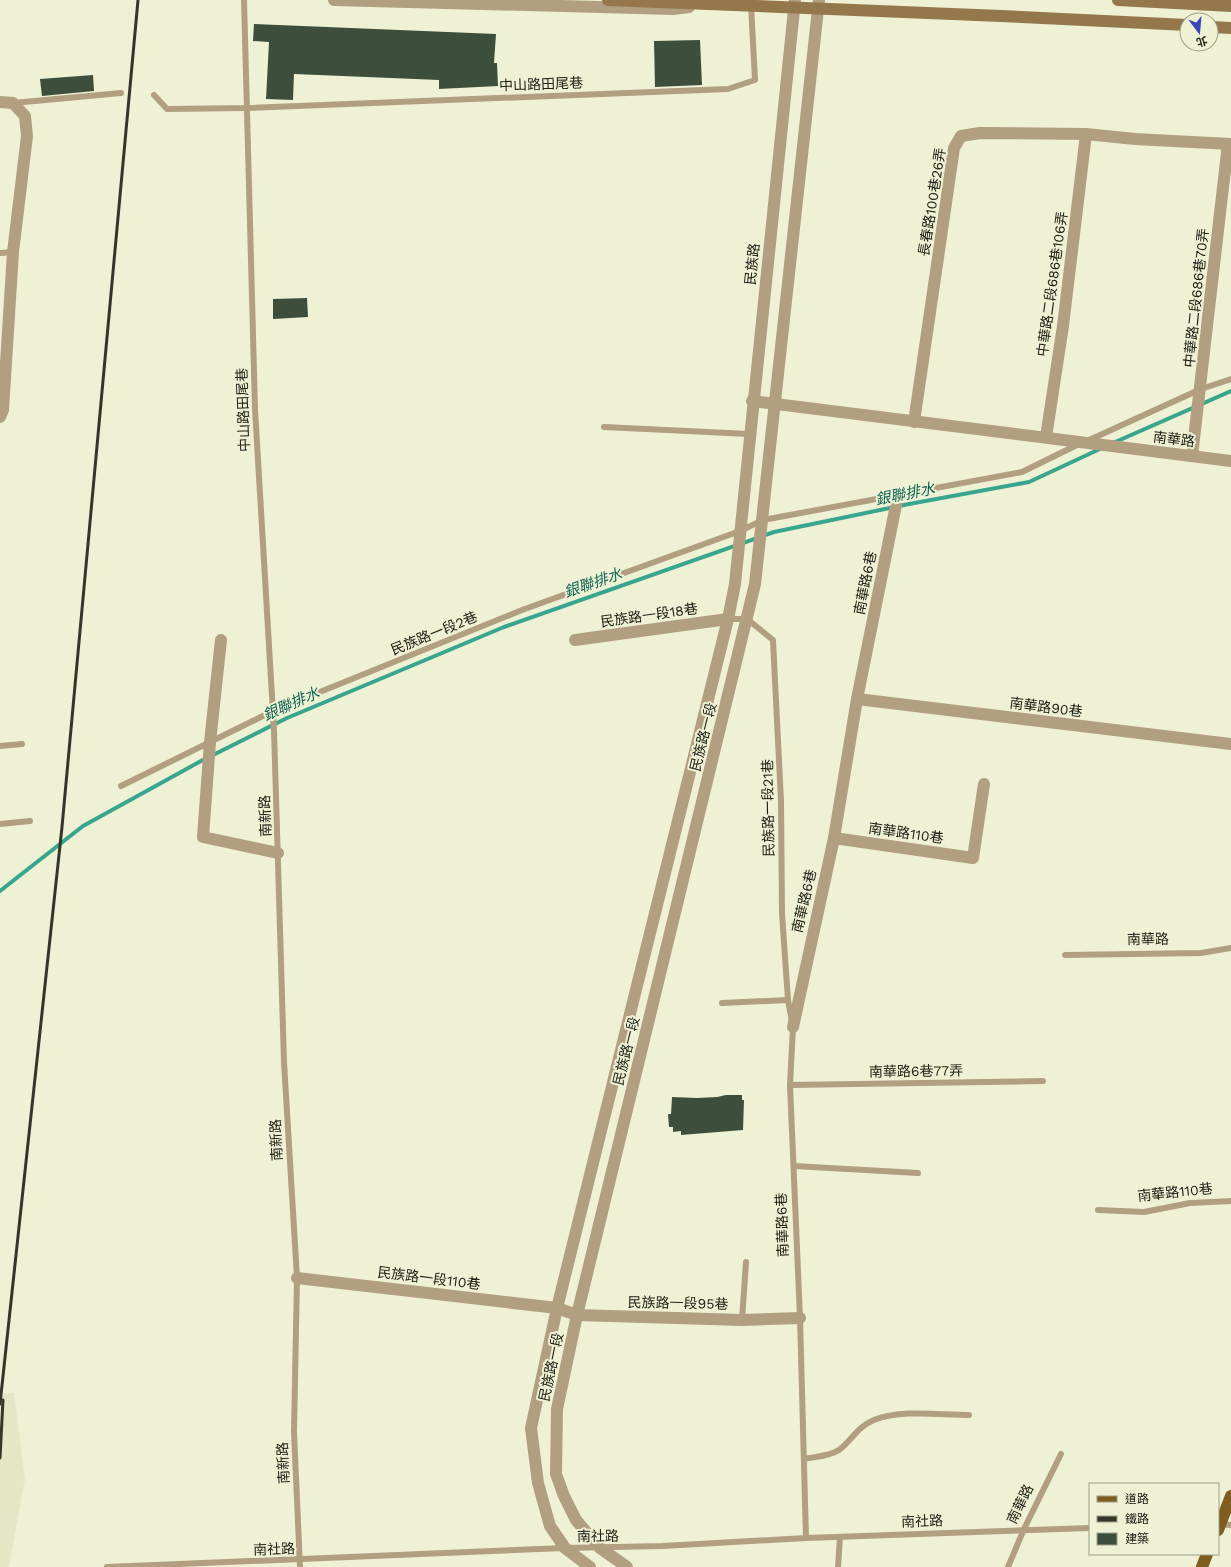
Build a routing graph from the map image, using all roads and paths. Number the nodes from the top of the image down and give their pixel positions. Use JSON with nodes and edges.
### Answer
{"nodes":[{"id":1,"x":244,"y":0,"type":"edge"},
{"id":2,"x":334,"y":0,"type":"edge"},
{"id":3,"x":608,"y":0,"type":"edge"},
{"id":4,"x":1118,"y":0,"type":"edge"},
{"id":5,"x":751,"y":3,"type":"edge"},
{"id":6,"x":794,"y":4,"type":"edge"},
{"id":7,"x":720,"y":5,"type":"junction"},
{"id":8,"x":818,"y":5,"type":"edge"},
{"id":9,"x":1231,"y":6,"type":"edge"},
{"id":10,"x":1179,"y":25,"type":"edge"},
{"id":11,"x":1219,"y":27,"type":"edge"},
{"id":12,"x":1231,"y":28,"type":"edge"},
{"id":13,"x":121,"y":93,"type":"dead end"},
{"id":14,"x":154,"y":95,"type":"dead end"},
{"id":15,"x":0,"y":102,"type":"edge"},
{"id":16,"x":13,"y":103,"type":"junction"},
{"id":17,"x":247,"y":108,"type":"junction"},
{"id":18,"x":1086,"y":134,"type":"junction"},
{"id":19,"x":1229,"y":144,"type":"edge"},
{"id":20,"x":13,"y":252,"type":"junction"},
{"id":21,"x":0,"y":253,"type":"edge"},
{"id":22,"x":1231,"y":379,"type":"edge"},
{"id":23,"x":1199,"y":399,"type":"junction"},
{"id":24,"x":752,"y":401,"type":"junction"},
{"id":25,"x":775,"y":404,"type":"junction"},
{"id":26,"x":0,"y":417,"type":"edge"},
{"id":27,"x":914,"y":422,"type":"junction"},
{"id":28,"x":604,"y":427,"type":"dead end"},
{"id":29,"x":749,"y":434,"type":"junction"},
{"id":30,"x":1046,"y":437,"type":"junction"},
{"id":31,"x":1082,"y":443,"type":"junction"},
{"id":32,"x":1192,"y":456,"type":"junction"},
{"id":33,"x":1231,"y":461,"type":"edge"},
{"id":34,"x":897,"y":502,"type":"junction"},
{"id":35,"x":762,"y":530,"type":"junction"},
{"id":36,"x":739,"y":540,"type":"junction"},
{"id":37,"x":728,"y":619,"type":"junction"},
{"id":38,"x":747,"y":619,"type":"junction"},
{"id":39,"x":221,"y":640,"type":"dead end"},
{"id":40,"x":575,"y":640,"type":"dead end"},
{"id":41,"x":857,"y":699,"type":"junction"},
{"id":42,"x":273,"y":711,"type":"junction"},
{"id":43,"x":210,"y":742,"type":"junction"},
{"id":44,"x":22,"y":744,"type":"dead end"},
{"id":45,"x":697,"y":744,"type":"junction"},
{"id":46,"x":1231,"y":744,"type":"edge"},
{"id":47,"x":0,"y":746,"type":"edge"},
{"id":48,"x":716,"y":749,"type":"junction"},
{"id":49,"x":984,"y":784,"type":"dead end"},
{"id":50,"x":121,"y":786,"type":"dead end"},
{"id":51,"x":30,"y":821,"type":"dead end"},
{"id":52,"x":0,"y":824,"type":"edge"},
{"id":53,"x":834,"y":838,"type":"junction"},
{"id":54,"x":278,"y":853,"type":"junction"},
{"id":55,"x":1231,"y":948,"type":"edge"},
{"id":56,"x":1065,"y":955,"type":"dead end"},
{"id":57,"x":788,"y":1000,"type":"junction"},
{"id":58,"x":722,"y":1003,"type":"dead end"},
{"id":59,"x":793,"y":1027,"type":"junction"},
{"id":60,"x":1043,"y":1080,"type":"dead end"},
{"id":61,"x":790,"y":1085,"type":"junction"},
{"id":62,"x":794,"y":1166,"type":"junction"},
{"id":63,"x":918,"y":1173,"type":"dead end"},
{"id":64,"x":1231,"y":1201,"type":"edge"},
{"id":65,"x":1098,"y":1210,"type":"dead end"},
{"id":66,"x":746,"y":1262,"type":"dead end"},
{"id":67,"x":297,"y":1278,"type":"junction"},
{"id":68,"x":557,"y":1308,"type":"junction"},
{"id":69,"x":577,"y":1315,"type":"junction"},
{"id":70,"x":800,"y":1318,"type":"junction"},
{"id":71,"x":742,"y":1320,"type":"junction"},
{"id":72,"x":969,"y":1415,"type":"dead end"},
{"id":73,"x":1061,"y":1454,"type":"dead end"},
{"id":74,"x":804,"y":1459,"type":"junction"},
{"id":75,"x":1231,"y":1496,"type":"edge"},
{"id":76,"x":1222,"y":1526,"type":"edge"},
{"id":77,"x":1089,"y":1528,"type":"edge"},
{"id":78,"x":1024,"y":1529,"type":"junction"},
{"id":79,"x":840,"y":1537,"type":"junction"},
{"id":80,"x":806,"y":1538,"type":"junction"},
{"id":81,"x":565,"y":1548,"type":"junction"},
{"id":82,"x":600,"y":1548,"type":"junction"},
{"id":83,"x":1207,"y":1555,"type":"edge"},
{"id":84,"x":300,"y":1560,"type":"junction"},
{"id":85,"x":107,"y":1567,"type":"edge"},
{"id":86,"x":300,"y":1567,"type":"edge"},
{"id":87,"x":590,"y":1567,"type":"edge"},
{"id":88,"x":627,"y":1567,"type":"edge"},
{"id":89,"x":838,"y":1567,"type":"edge"},
{"id":90,"x":1008,"y":1567,"type":"edge"},
{"id":91,"x":1202,"y":1567,"type":"edge"}],
"edges":[{"from":1,"to":17,"type":"lane","name":"中山路田尾巷"},
{"from":2,"to":7,"type":"street"},
{"from":3,"to":7,"type":"street"},
{"from":4,"to":9,"type":"street"},
{"from":5,"to":6,"type":"street"},
{"from":5,"to":7,"type":"street"},
{"from":5,"to":17,"type":"lane","name":"中山路田尾巷"},
{"from":6,"to":8,"type":"street"},
{"from":6,"to":24,"type":"street","name":"民族路"},
{"from":8,"to":10,"type":"street"},
{"from":8,"to":25,"type":"street"},
{"from":11,"to":12,"type":"street"},
{"from":13,"to":16,"type":"lane"},
{"from":14,"to":17,"type":"lane","name":"中山路田尾巷"},
{"from":15,"to":16,"type":"street"},
{"from":16,"to":20,"type":"street"},
{"from":17,"to":42,"type":"lane","name":"中山路田尾巷"},
{"from":18,"to":19,"type":"street","name":"長春路100巷26弄"},
{"from":18,"to":27,"type":"street","name":"長春路100巷26弄"},
{"from":18,"to":30,"type":"street","name":"中華路二段686巷106弄"},
{"from":19,"to":23,"type":"street","name":"中華路二段686巷70弄"},
{"from":20,"to":21,"type":"lane"},
{"from":20,"to":26,"type":"street"},
{"from":22,"to":23,"type":"lane","name":"民族路一段2巷"},
{"from":23,"to":31,"type":"lane","name":"民族路一段2巷"},
{"from":23,"to":32,"type":"street","name":"中華路二段686巷70弄"},
{"from":24,"to":25,"type":"street","name":"南華路"},
{"from":24,"to":29,"type":"street","name":"民族路"},
{"from":25,"to":27,"type":"street","name":"南華路"},
{"from":25,"to":35,"type":"street"},
{"from":27,"to":30,"type":"street","name":"南華路"},
{"from":28,"to":29,"type":"lane"},
{"from":29,"to":36,"type":"street","name":"民族路"},
{"from":30,"to":31,"type":"street","name":"南華路"},
{"from":31,"to":32,"type":"street","name":"南華路"},
{"from":31,"to":34,"type":"lane","name":"民族路一段2巷"},
{"from":32,"to":33,"type":"street","name":"南華路"},
{"from":34,"to":35,"type":"lane","name":"民族路一段2巷"},
{"from":34,"to":41,"type":"street","name":"南華路6巷"},
{"from":35,"to":36,"type":"lane","name":"民族路一段2巷"},
{"from":35,"to":38,"type":"street","name":"民族路一段"},
{"from":36,"to":37,"type":"street","name":"民族路一段"},
{"from":36,"to":42,"type":"lane","name":"民族路一段2巷"},
{"from":37,"to":38,"type":"lane"},
{"from":37,"to":40,"type":"street","name":"民族路一段18巷"},
{"from":37,"to":45,"type":"street","name":"民族路一段"},
{"from":38,"to":48,"type":"street","name":"民族路一段"},
{"from":38,"to":57,"type":"lane","name":"民族路一段21巷"},
{"from":39,"to":43,"type":"street"},
{"from":41,"to":46,"type":"street","name":"南華路90巷"},
{"from":41,"to":53,"type":"street","name":"南華路6巷"},
{"from":42,"to":43,"type":"lane","name":"民族路一段2巷"},
{"from":42,"to":54,"type":"lane","name":"南新路"},
{"from":43,"to":50,"type":"lane","name":"民族路一段2巷"},
{"from":43,"to":54,"type":"street"},
{"from":44,"to":47,"type":"lane"},
{"from":45,"to":48,"type":"street"},
{"from":45,"to":68,"type":"street","name":"民族路一段"},
{"from":48,"to":69,"type":"street","name":"民族路一段"},
{"from":49,"to":53,"type":"street","name":"南華路110巷"},
{"from":51,"to":52,"type":"lane"},
{"from":53,"to":59,"type":"street","name":"南華路6巷"},
{"from":54,"to":67,"type":"lane","name":"南新路"},
{"from":55,"to":56,"type":"lane","name":"南華路"},
{"from":57,"to":58,"type":"lane"},
{"from":57,"to":59,"type":"lane","name":"民族路一段21巷"},
{"from":59,"to":61,"type":"lane","name":"南華路6巷"},
{"from":60,"to":61,"type":"lane","name":"南華路6巷77弄"},
{"from":61,"to":62,"type":"lane","name":"南華路6巷"},
{"from":62,"to":63,"type":"lane"},
{"from":62,"to":70,"type":"lane","name":"南華路6巷"},
{"from":64,"to":65,"type":"lane","name":"南華路110巷"},
{"from":66,"to":71,"type":"lane"},
{"from":67,"to":68,"type":"street","name":"民族路一段110巷"},
{"from":67,"to":84,"type":"lane","name":"南新路"},
{"from":68,"to":69,"type":"street","name":"民族路一段95巷"},
{"from":68,"to":81,"type":"street","name":"民族路一段"},
{"from":69,"to":71,"type":"street","name":"民族路一段95巷"},
{"from":69,"to":82,"type":"street","name":"民族路一段"},
{"from":70,"to":71,"type":"street","name":"民族路一段95巷"},
{"from":70,"to":74,"type":"lane","name":"南華路6巷"},
{"from":72,"to":74,"type":"lane"},
{"from":73,"to":78,"type":"lane","name":"南華路"},
{"from":74,"to":80,"type":"lane","name":"南華路6巷"},
{"from":75,"to":76,"type":"main road"},
{"from":77,"to":78,"type":"lane","name":"南社路"},
{"from":78,"to":79,"type":"lane","name":"南社路"},
{"from":78,"to":90,"type":"lane","name":"南華路"},
{"from":79,"to":80,"type":"lane","name":"南社路"},
{"from":79,"to":89,"type":"lane"},
{"from":80,"to":82,"type":"lane","name":"南社路"},
{"from":81,"to":82,"type":"lane","name":"南社路"},
{"from":81,"to":84,"type":"lane","name":"南社路"},
{"from":81,"to":87,"type":"street","name":"民族路一段"},
{"from":82,"to":88,"type":"street","name":"民族路一段"},
{"from":83,"to":91,"type":"main road"},
{"from":84,"to":85,"type":"lane","name":"南社路"},
{"from":84,"to":86,"type":"lane","name":"南新路"}]}
